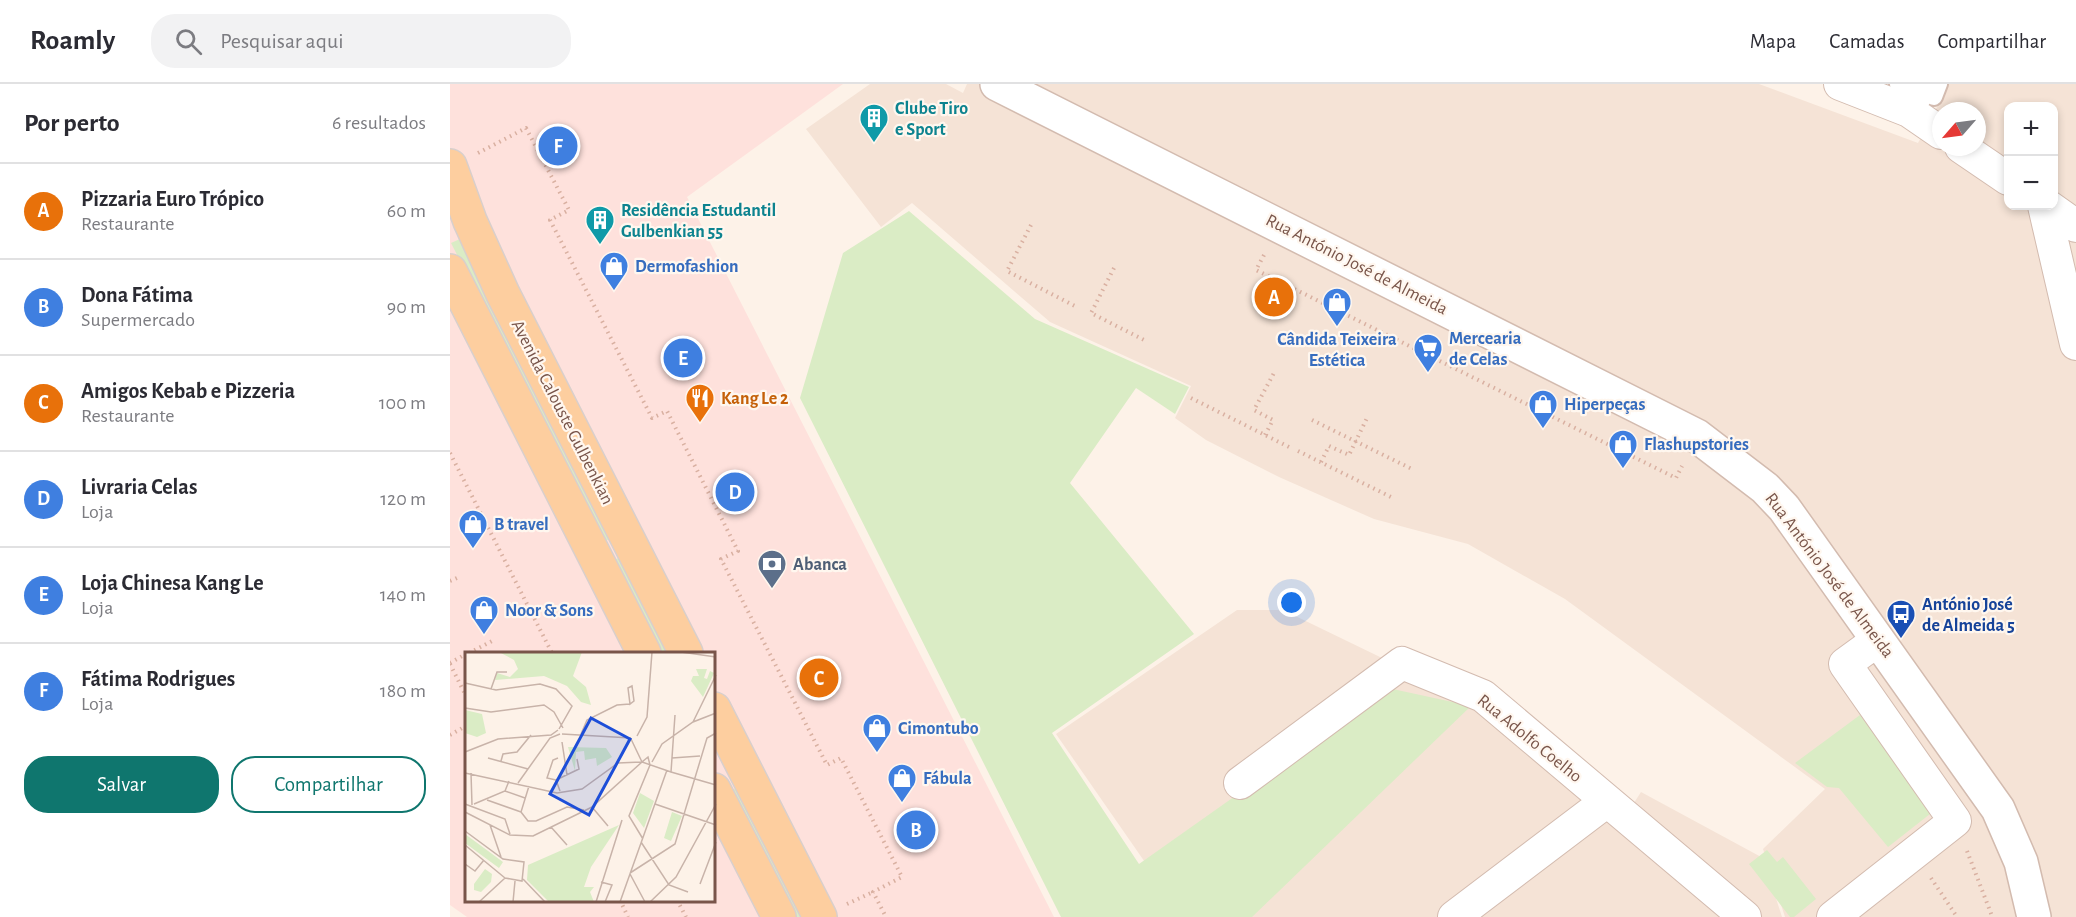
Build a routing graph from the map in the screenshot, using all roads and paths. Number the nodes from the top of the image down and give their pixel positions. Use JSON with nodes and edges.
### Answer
{"nodes":[{"id":1,"x":996,"y":84,"type":"edge"},
{"id":2,"x":1840,"y":84,"type":"edge"},
{"id":3,"x":1917,"y":91,"type":"edge"},
{"id":4,"x":1932,"y":117,"type":"edge"},
{"id":5,"x":1974,"y":156,"type":"edge"},
{"id":6,"x":450,"y":167,"type":"edge"},
{"id":7,"x":2004,"y":176,"type":"edge"},
{"id":8,"x":2047,"y":210,"type":"edge"},
{"id":9,"x":2052,"y":210,"type":"edge"},
{"id":10,"x":1031,"y":225,"type":"dead end"},
{"id":11,"x":2076,"y":226,"type":"edge"},
{"id":12,"x":1114,"y":268,"type":"dead end"},
{"id":13,"x":450,"y":271,"type":"edge"},
{"id":14,"x":1261,"y":273,"type":"dead end"},
{"id":15,"x":1075,"y":306,"type":"dead end"},
{"id":16,"x":1146,"y":341,"type":"dead end"},
{"id":17,"x":2076,"y":344,"type":"edge"},
{"id":18,"x":1275,"y":371,"type":"dead end"},
{"id":19,"x":1191,"y":398,"type":"dead end"},
{"id":20,"x":1368,"y":416,"type":"dead end"},
{"id":21,"x":1312,"y":420,"type":"dead end"},
{"id":22,"x":1265,"y":435,"type":"junction"},
{"id":23,"x":1356,"y":440,"type":"junction"},
{"id":24,"x":1289,"y":447,"type":"dead end"},
{"id":25,"x":1298,"y":451,"type":"dead end"},
{"id":26,"x":450,"y":453,"type":"edge"},
{"id":27,"x":1321,"y":462,"type":"junction"},
{"id":28,"x":1657,"y":468,"type":"dead end"},
{"id":29,"x":1412,"y":469,"type":"dead end"},
{"id":30,"x":1391,"y":497,"type":"dead end"},
{"id":31,"x":459,"y":577,"type":"dead end"},
{"id":32,"x":450,"y":581,"type":"edge"},
{"id":33,"x":1878,"y":640,"type":"junction"},
{"id":34,"x":492,"y":641,"type":"dead end"},
{"id":35,"x":472,"y":652,"type":"edge"},
{"id":36,"x":551,"y":652,"type":"edge"},
{"id":37,"x":643,"y":652,"type":"edge"},
{"id":38,"x":685,"y":652,"type":"edge"},
{"id":39,"x":465,"y":656,"type":"edge"},
{"id":40,"x":450,"y":664,"type":"edge"},
{"id":41,"x":465,"y":694,"type":"edge"},
{"id":42,"x":716,"y":712,"type":"edge"},
{"id":43,"x":465,"y":727,"type":"edge"},
{"id":44,"x":450,"y":735,"type":"edge"},
{"id":45,"x":1240,"y":783,"type":"dead end"},
{"id":46,"x":716,"y":794,"type":"edge"},
{"id":47,"x":1607,"y":801,"type":"junction"},
{"id":48,"x":1964,"y":843,"type":"dead end"},
{"id":49,"x":1931,"y":878,"type":"dead end"},
{"id":50,"x":873,"y":892,"type":"junction"},
{"id":51,"x":621,"y":902,"type":"edge"},
{"id":52,"x":678,"y":902,"type":"edge"},
{"id":53,"x":833,"y":910,"type":"edge"},
{"id":54,"x":628,"y":917,"type":"edge"},
{"id":55,"x":686,"y":917,"type":"edge"},
{"id":56,"x":779,"y":917,"type":"edge"},
{"id":57,"x":886,"y":917,"type":"edge"},
{"id":58,"x":1454,"y":917,"type":"edge"},
{"id":59,"x":1745,"y":917,"type":"edge"},
{"id":60,"x":1833,"y":917,"type":"edge"},
{"id":61,"x":1957,"y":917,"type":"edge"},
{"id":62,"x":1990,"y":917,"type":"edge"},
{"id":63,"x":2034,"y":917,"type":"edge"}],
"edges":[{"from":1,"to":33,"type":"street","name":"Rua António José de Almeida"},
{"from":2,"to":3,"type":"street"},
{"from":3,"to":4,"type":"street"},
{"from":5,"to":7,"type":"street"},
{"from":6,"to":38,"type":"main road","name":"Avenida Calouste Gulbenkian"},
{"from":6,"to":50,"type":"path"},
{"from":8,"to":17,"type":"street"},
{"from":9,"to":11,"type":"street"},
{"from":10,"to":15,"type":"path"},
{"from":12,"to":16,"type":"path"},
{"from":13,"to":37,"type":"main road","name":"Avenida Calouste Gulbenkian"},
{"from":14,"to":28,"type":"path"},
{"from":18,"to":22,"type":"path"},
{"from":19,"to":22,"type":"path"},
{"from":20,"to":23,"type":"path"},
{"from":21,"to":23,"type":"path"},
{"from":22,"to":24,"type":"path"},
{"from":23,"to":27,"type":"path"},
{"from":23,"to":29,"type":"path"},
{"from":25,"to":27,"type":"path"},
{"from":26,"to":36,"type":"path"},
{"from":27,"to":30,"type":"path"},
{"from":31,"to":32,"type":"path"},
{"from":33,"to":60,"type":"street"},
{"from":33,"to":63,"type":"street","name":"Rua António José de Almeida"},
{"from":34,"to":35,"type":"path"},
{"from":39,"to":40,"type":"path"},
{"from":40,"to":41,"type":"path"},
{"from":42,"to":53,"type":"main road"},
{"from":43,"to":44,"type":"path"},
{"from":45,"to":47,"type":"street","name":"Rua Adolfo Coelho"},
{"from":46,"to":56,"type":"main road"},
{"from":47,"to":58,"type":"street"},
{"from":47,"to":59,"type":"street","name":"Rua Adolfo Coelho"},
{"from":48,"to":62,"type":"path"},
{"from":49,"to":61,"type":"path"},
{"from":50,"to":53,"type":"path"},
{"from":50,"to":57,"type":"path"},
{"from":51,"to":54,"type":"path"},
{"from":52,"to":55,"type":"path"}]}
